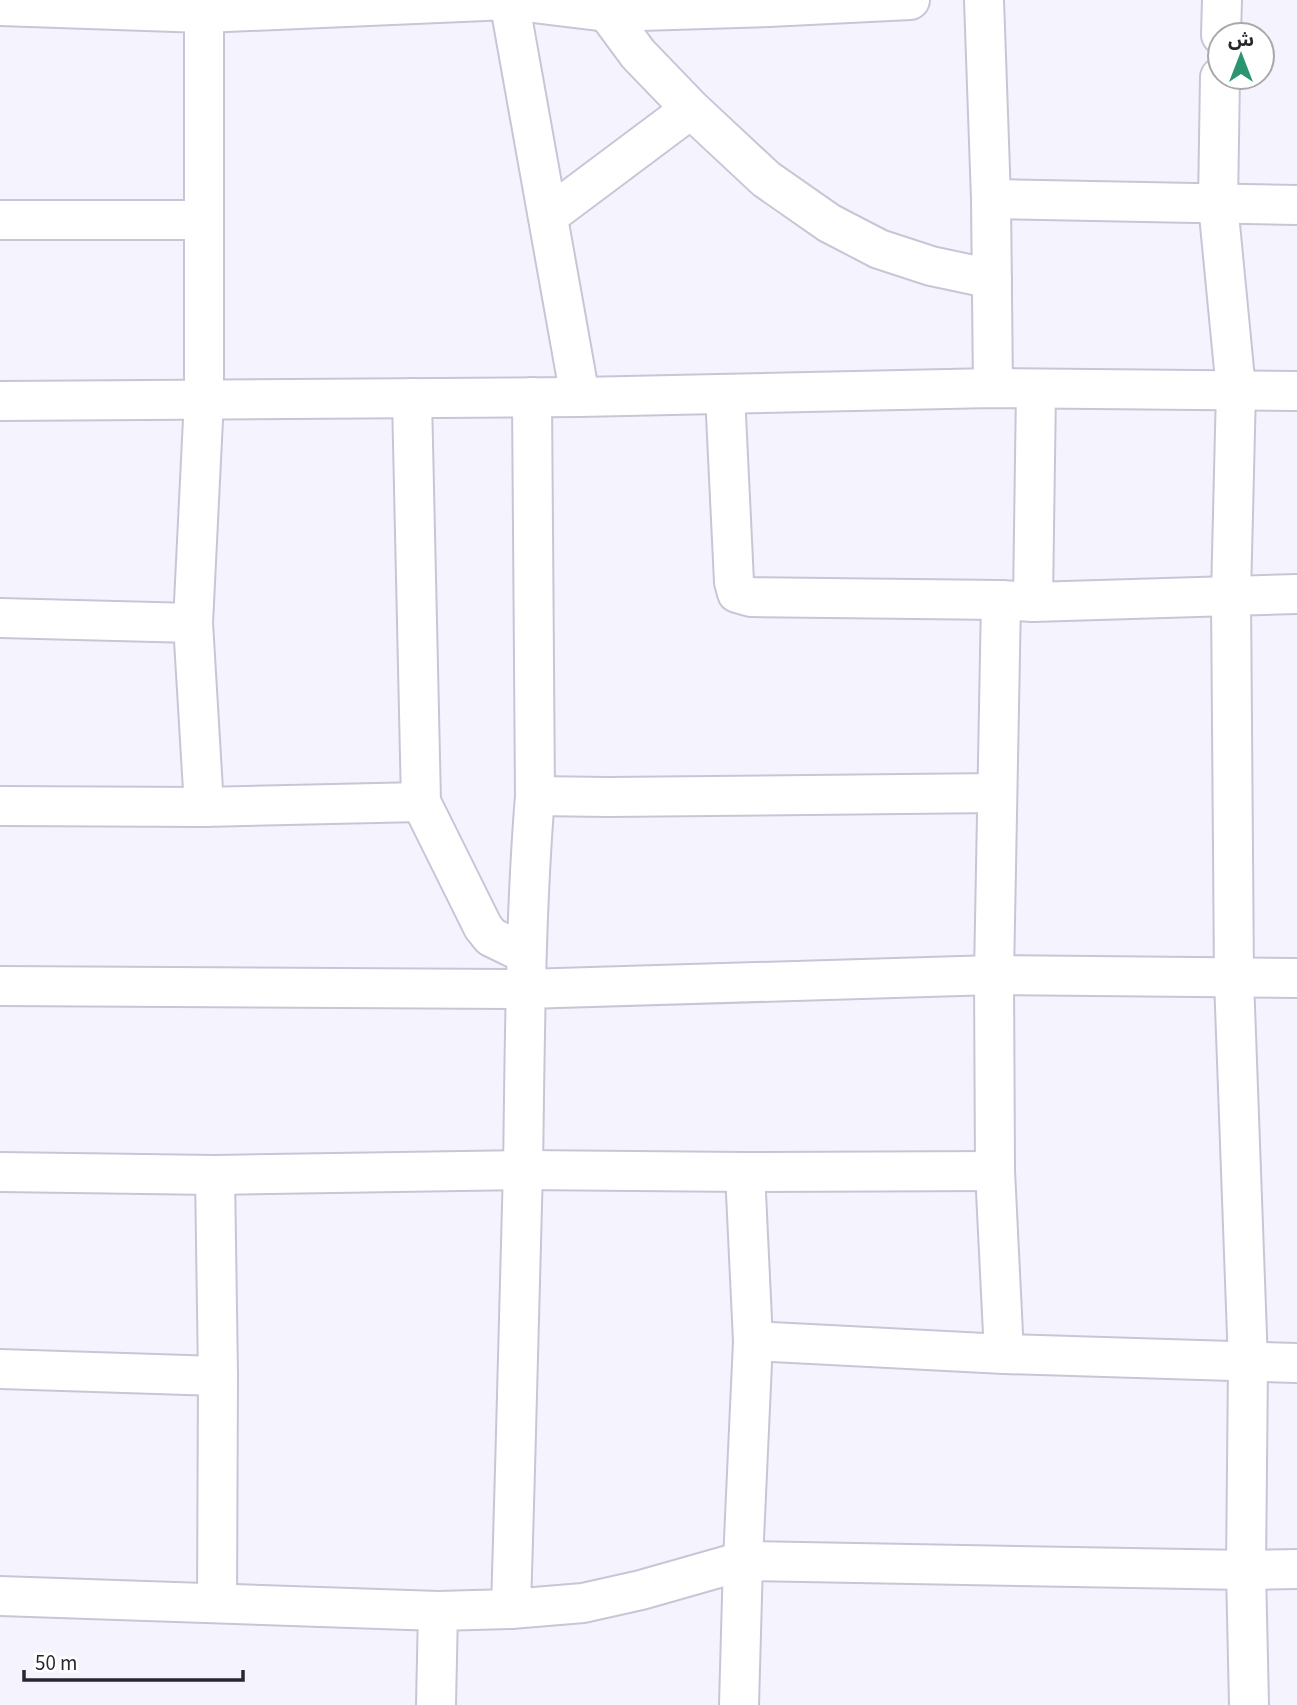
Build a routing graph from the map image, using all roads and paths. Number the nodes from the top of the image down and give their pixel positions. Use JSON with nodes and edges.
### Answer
{"nodes":[{"id":1,"x":509,"y":0,"type":"edge"},
{"id":2,"x":910,"y":0,"type":"edge"},
{"id":3,"x":984,"y":0,"type":"edge"},
{"id":4,"x":1222,"y":0,"type":"edge"},
{"id":5,"x":0,"y":6,"type":"edge"},
{"id":6,"x":607,"y":12,"type":"junction"},
{"id":7,"x":204,"y":13,"type":"junction"},
{"id":8,"x":1221,"y":21,"type":"edge"},
{"id":9,"x":1220,"y":91,"type":"edge"},
{"id":10,"x":691,"y":109,"type":"junction"},
{"id":11,"x":991,"y":199,"type":"junction"},
{"id":12,"x":1218,"y":204,"type":"junction"},
{"id":13,"x":1297,"y":205,"type":"edge"},
{"id":14,"x":548,"y":216,"type":"junction"},
{"id":15,"x":0,"y":220,"type":"edge"},
{"id":16,"x":203,"y":220,"type":"junction"},
{"id":17,"x":992,"y":279,"type":"junction"},
{"id":18,"x":993,"y":388,"type":"junction"},
{"id":19,"x":1036,"y":389,"type":"junction"},
{"id":20,"x":1236,"y":390,"type":"junction"},
{"id":21,"x":1297,"y":391,"type":"edge"},
{"id":22,"x":725,"y":394,"type":"junction"},
{"id":23,"x":532,"y":397,"type":"junction"},
{"id":24,"x":580,"y":397,"type":"junction"},
{"id":25,"x":412,"y":398,"type":"junction"},
{"id":26,"x":204,"y":399,"type":"junction"},
{"id":27,"x":0,"y":401,"type":"edge"},
{"id":28,"x":1297,"y":594,"type":"edge"},
{"id":29,"x":1231,"y":596,"type":"junction"},
{"id":30,"x":1017,"y":601,"type":"junction"},
{"id":31,"x":0,"y":618,"type":"edge"},
{"id":32,"x":193,"y":623,"type":"junction"},
{"id":33,"x":997,"y":793,"type":"junction"},
{"id":34,"x":535,"y":796,"type":"junction"},
{"id":35,"x":421,"y":802,"type":"junction"},
{"id":36,"x":0,"y":806,"type":"edge"},
{"id":37,"x":204,"y":807,"type":"junction"},
{"id":38,"x":526,"y":972,"type":"junction"},
{"id":39,"x":993,"y":975,"type":"junction"},
{"id":40,"x":1297,"y":978,"type":"edge"},
{"id":41,"x":1234,"y":979,"type":"junction"},
{"id":42,"x":0,"y":986,"type":"edge"},
{"id":43,"x":523,"y":1170,"type":"junction"},
{"id":44,"x":995,"y":1171,"type":"junction"},
{"id":45,"x":0,"y":1172,"type":"edge"},
{"id":46,"x":746,"y":1172,"type":"junction"},
{"id":47,"x":215,"y":1175,"type":"junction"},
{"id":48,"x":753,"y":1340,"type":"junction"},
{"id":49,"x":1004,"y":1354,"type":"junction"},
{"id":50,"x":1248,"y":1363,"type":"junction"},
{"id":51,"x":1297,"y":1363,"type":"edge"},
{"id":52,"x":0,"y":1369,"type":"edge"},
{"id":53,"x":218,"y":1376,"type":"junction"},
{"id":54,"x":743,"y":1561,"type":"junction"},
{"id":55,"x":1297,"y":1569,"type":"edge"},
{"id":56,"x":1246,"y":1570,"type":"junction"},
{"id":57,"x":0,"y":1596,"type":"edge"},
{"id":58,"x":216,"y":1603,"type":"junction"},
{"id":59,"x":511,"y":1609,"type":"junction"},
{"id":60,"x":438,"y":1611,"type":"junction"},
{"id":61,"x":436,"y":1705,"type":"edge"},
{"id":62,"x":739,"y":1705,"type":"edge"},
{"id":63,"x":1249,"y":1705,"type":"edge"}],
"edges":[{"from":1,"to":6,"type":"street"},
{"from":1,"to":7,"type":"street"},
{"from":1,"to":14,"type":"street"},
{"from":2,"to":6,"type":"street"},
{"from":3,"to":11,"type":"street"},
{"from":4,"to":8,"type":"street"},
{"from":5,"to":7,"type":"street"},
{"from":6,"to":10,"type":"street"},
{"from":7,"to":16,"type":"street"},
{"from":9,"to":12,"type":"street"},
{"from":10,"to":14,"type":"street"},
{"from":10,"to":17,"type":"street"},
{"from":11,"to":12,"type":"street"},
{"from":11,"to":17,"type":"street"},
{"from":12,"to":13,"type":"street"},
{"from":12,"to":20,"type":"street"},
{"from":14,"to":24,"type":"street"},
{"from":15,"to":16,"type":"street"},
{"from":16,"to":26,"type":"street"},
{"from":17,"to":18,"type":"street"},
{"from":18,"to":19,"type":"street"},
{"from":18,"to":22,"type":"street"},
{"from":19,"to":20,"type":"street"},
{"from":19,"to":30,"type":"street"},
{"from":20,"to":21,"type":"street"},
{"from":20,"to":29,"type":"street"},
{"from":22,"to":24,"type":"street"},
{"from":22,"to":30,"type":"street"},
{"from":23,"to":24,"type":"street"},
{"from":23,"to":25,"type":"street"},
{"from":23,"to":34,"type":"street"},
{"from":25,"to":26,"type":"street"},
{"from":25,"to":35,"type":"street"},
{"from":26,"to":27,"type":"street"},
{"from":26,"to":32,"type":"street"},
{"from":28,"to":29,"type":"street"},
{"from":29,"to":30,"type":"street"},
{"from":29,"to":41,"type":"street"},
{"from":30,"to":33,"type":"street"},
{"from":31,"to":32,"type":"street"},
{"from":32,"to":37,"type":"street"},
{"from":33,"to":34,"type":"street"},
{"from":33,"to":39,"type":"street"},
{"from":34,"to":38,"type":"street"},
{"from":35,"to":37,"type":"street"},
{"from":35,"to":38,"type":"street"},
{"from":36,"to":37,"type":"street"},
{"from":38,"to":39,"type":"street"},
{"from":38,"to":42,"type":"street"},
{"from":38,"to":43,"type":"street"},
{"from":39,"to":41,"type":"street"},
{"from":39,"to":44,"type":"street"},
{"from":40,"to":41,"type":"street"},
{"from":41,"to":50,"type":"street"},
{"from":43,"to":46,"type":"street"},
{"from":43,"to":47,"type":"street"},
{"from":43,"to":59,"type":"street"},
{"from":44,"to":46,"type":"street"},
{"from":44,"to":49,"type":"street"},
{"from":45,"to":47,"type":"street"},
{"from":46,"to":48,"type":"street"},
{"from":47,"to":53,"type":"street"},
{"from":48,"to":49,"type":"street"},
{"from":48,"to":54,"type":"street"},
{"from":49,"to":50,"type":"street"},
{"from":50,"to":51,"type":"street"},
{"from":50,"to":56,"type":"street"},
{"from":52,"to":53,"type":"street"},
{"from":53,"to":58,"type":"street"},
{"from":54,"to":56,"type":"street"},
{"from":54,"to":59,"type":"street"},
{"from":54,"to":62,"type":"street"},
{"from":55,"to":56,"type":"street"},
{"from":56,"to":63,"type":"street"},
{"from":57,"to":58,"type":"street"},
{"from":58,"to":60,"type":"street"},
{"from":59,"to":60,"type":"street"},
{"from":60,"to":61,"type":"street"}]}
